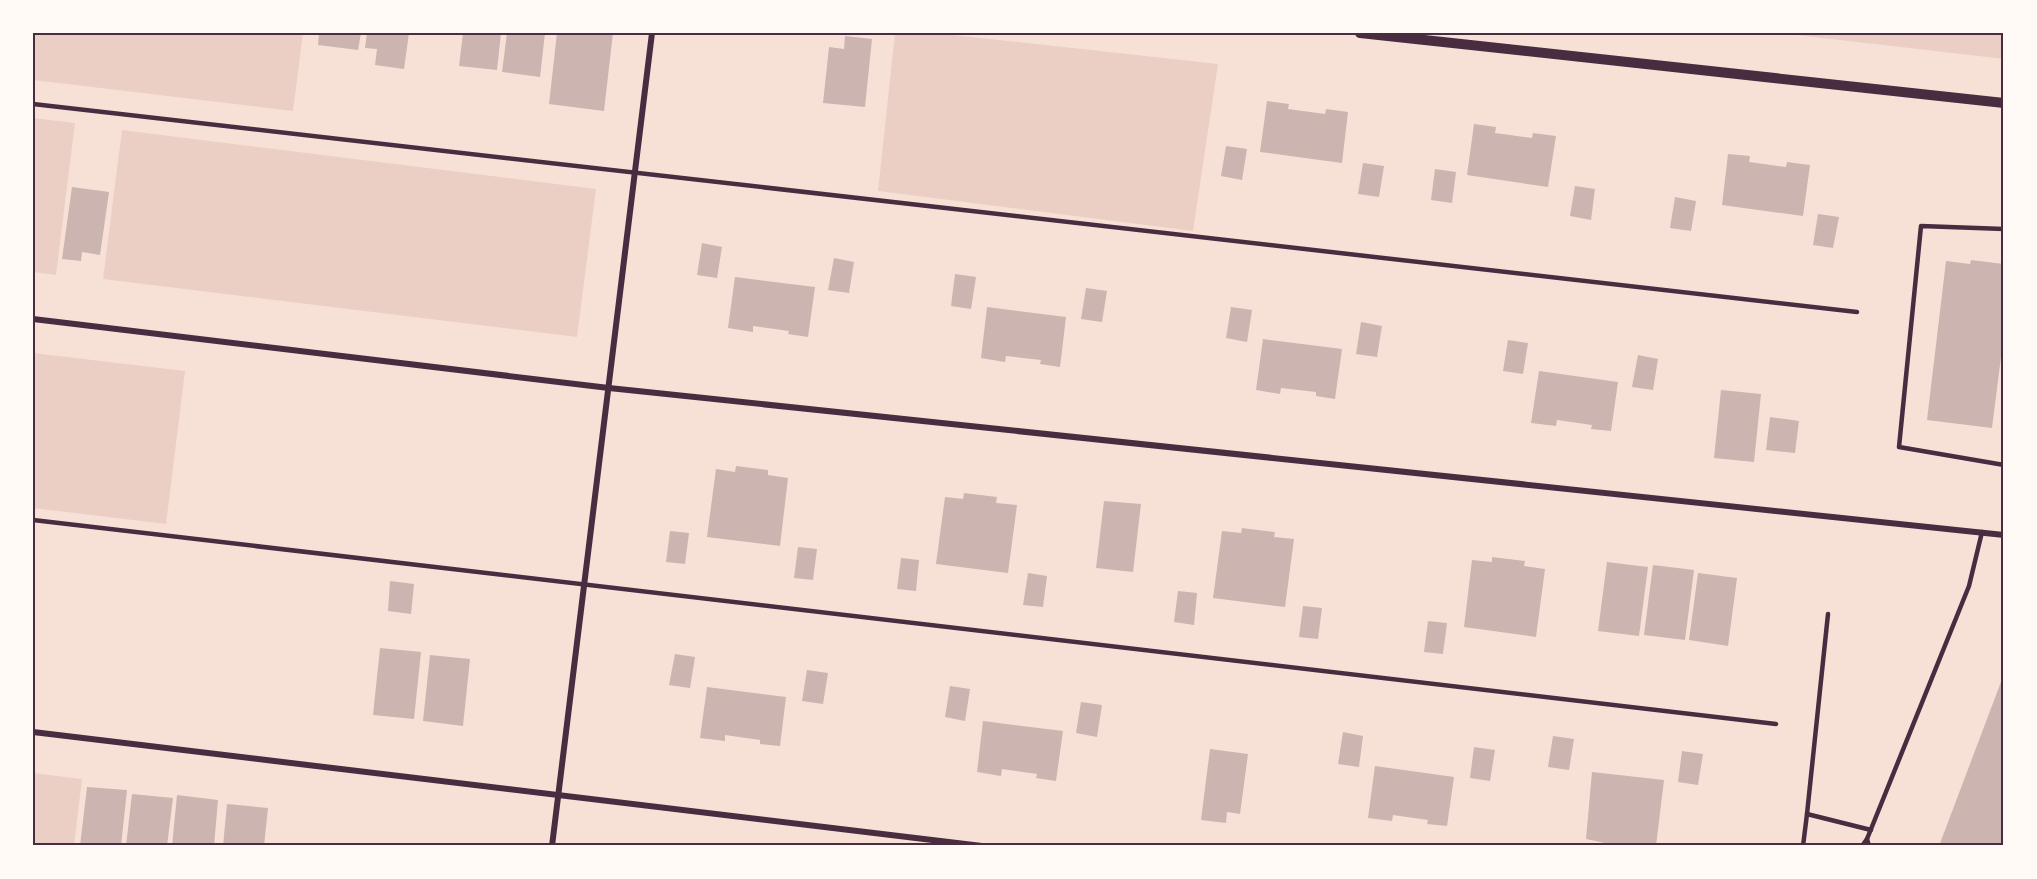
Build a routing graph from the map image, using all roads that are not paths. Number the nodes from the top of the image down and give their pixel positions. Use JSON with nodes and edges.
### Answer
{"nodes":[{"id":1,"x":652,"y":33,"type":"edge"},
{"id":2,"x":1360,"y":33,"type":"edge"},
{"id":3,"x":2004,"y":103,"type":"edge"},
{"id":4,"x":33,"y":104,"type":"edge"},
{"id":5,"x":634,"y":174,"type":"junction"},
{"id":6,"x":2004,"y":229,"type":"edge"},
{"id":7,"x":1857,"y":312,"type":"dead end"},
{"id":8,"x":33,"y":319,"type":"edge"},
{"id":9,"x":609,"y":387,"type":"junction"},
{"id":10,"x":2004,"y":465,"type":"edge"},
{"id":11,"x":33,"y":520,"type":"edge"},
{"id":12,"x":1982,"y":532,"type":"junction"},
{"id":13,"x":2004,"y":535,"type":"edge"},
{"id":14,"x":585,"y":584,"type":"junction"},
{"id":15,"x":1828,"y":614,"type":"dead end"},
{"id":16,"x":1776,"y":724,"type":"dead end"},
{"id":17,"x":33,"y":732,"type":"edge"},
{"id":18,"x":559,"y":795,"type":"junction"},
{"id":19,"x":1807,"y":814,"type":"junction"},
{"id":20,"x":1871,"y":830,"type":"junction"},
{"id":21,"x":1867,"y":839,"type":"junction"},
{"id":22,"x":552,"y":846,"type":"edge"},
{"id":23,"x":982,"y":846,"type":"edge"},
{"id":24,"x":1803,"y":846,"type":"edge"},
{"id":25,"x":1862,"y":846,"type":"edge"},
{"id":26,"x":1869,"y":846,"type":"edge"}],
"edges":[{"from":1,"to":5,"type":"street"},
{"from":2,"to":3,"type":"street"},
{"from":4,"to":5,"type":"lane"},
{"from":5,"to":7,"type":"lane"},
{"from":5,"to":9,"type":"street"},
{"from":6,"to":10,"type":"lane"},
{"from":8,"to":9,"type":"street"},
{"from":9,"to":12,"type":"street"},
{"from":9,"to":14,"type":"street"},
{"from":11,"to":14,"type":"lane"},
{"from":12,"to":13,"type":"street"},
{"from":12,"to":20,"type":"lane"},
{"from":14,"to":16,"type":"lane"},
{"from":14,"to":18,"type":"street"},
{"from":15,"to":19,"type":"lane"},
{"from":17,"to":18,"type":"street"},
{"from":18,"to":22,"type":"street"},
{"from":18,"to":23,"type":"street"},
{"from":19,"to":20,"type":"lane"},
{"from":19,"to":24,"type":"lane"},
{"from":20,"to":21,"type":"lane"},
{"from":21,"to":25,"type":"lane"},
{"from":21,"to":26,"type":"lane"}]}
